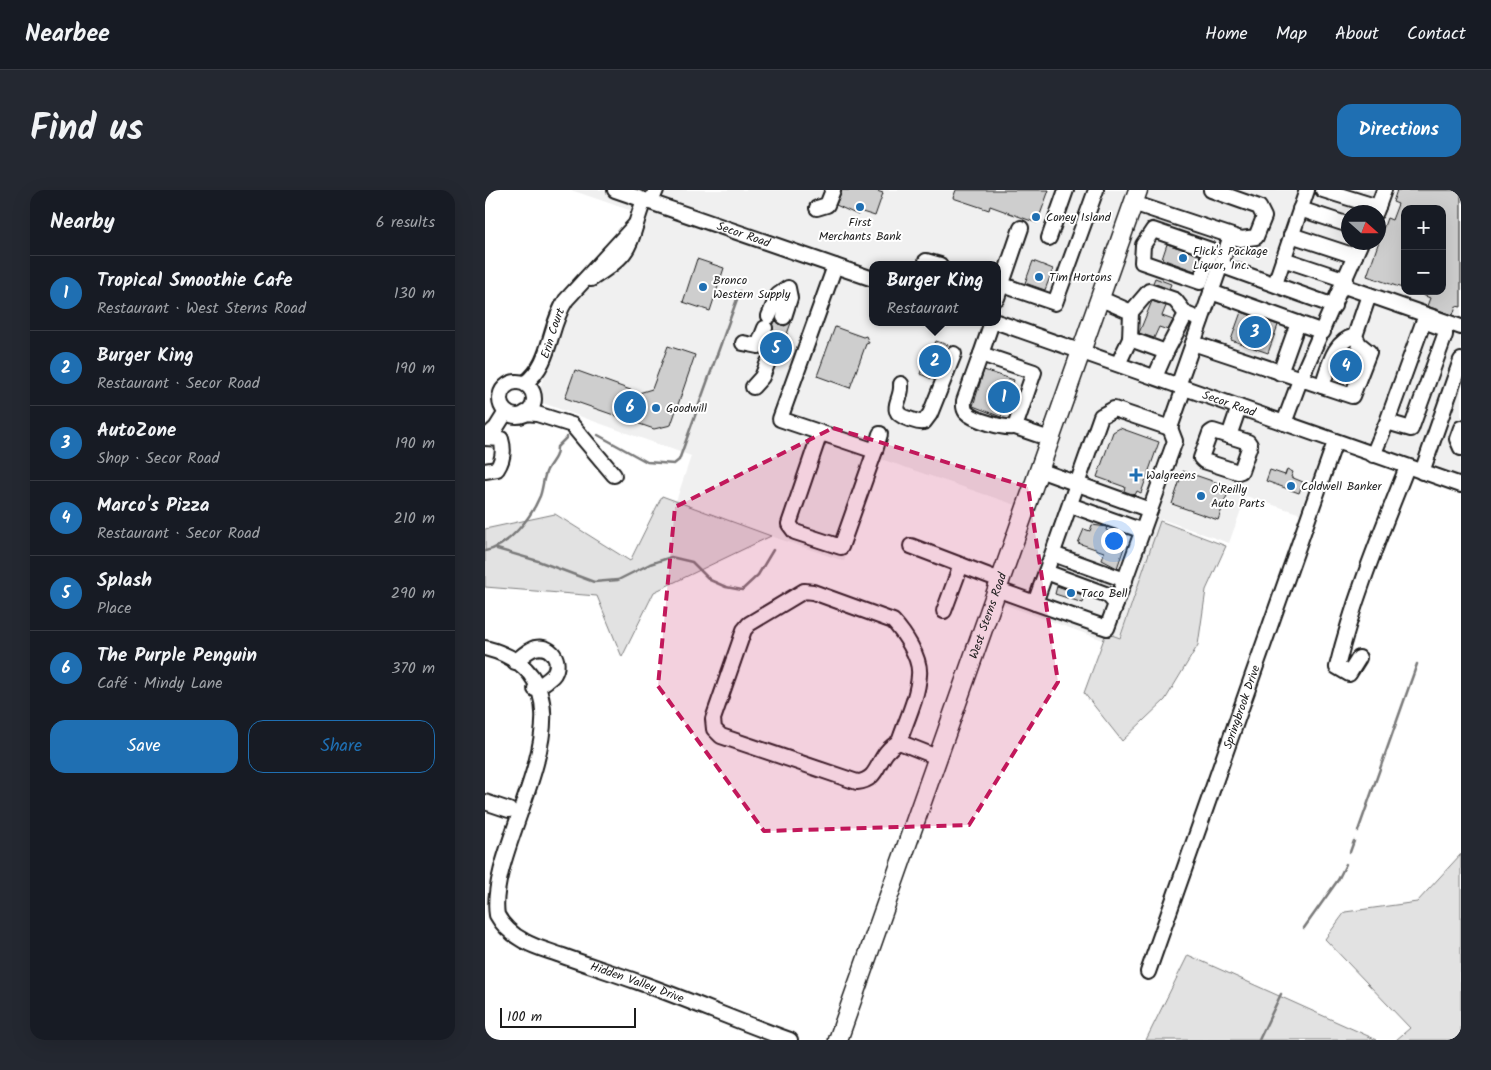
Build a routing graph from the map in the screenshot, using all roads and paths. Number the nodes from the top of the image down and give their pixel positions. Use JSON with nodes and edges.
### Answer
{"nodes":[{"id":1,"x":615,"y":190,"type":"edge"},
{"id":2,"x":833,"y":190,"type":"edge"},
{"id":3,"x":1066,"y":190,"type":"edge"},
{"id":4,"x":1096,"y":190,"type":"edge"},
{"id":5,"x":1211,"y":190,"type":"edge"},
{"id":6,"x":1307,"y":190,"type":"edge"},
{"id":7,"x":1323,"y":190,"type":"edge"},
{"id":8,"x":1384,"y":190,"type":"edge"},
{"id":9,"x":646,"y":196,"type":"edge"},
{"id":10,"x":1135,"y":196,"type":"edge"},
{"id":11,"x":1364,"y":205,"type":"edge"},
{"id":12,"x":1379,"y":205,"type":"edge"},
{"id":13,"x":817,"y":208,"type":"dead end"},
{"id":14,"x":1300,"y":209,"type":"junction"},
{"id":15,"x":1341,"y":222,"type":"edge"},
{"id":16,"x":1021,"y":228,"type":"dead end"},
{"id":17,"x":1291,"y":235,"type":"junction"},
{"id":18,"x":1231,"y":236,"type":"junction"},
{"id":19,"x":1121,"y":237,"type":"junction"},
{"id":20,"x":1049,"y":238,"type":"dead end"},
{"id":21,"x":1143,"y":245,"type":"junction"},
{"id":22,"x":1358,"y":250,"type":"edge"},
{"id":23,"x":1355,"y":256,"type":"junction"},
{"id":24,"x":1283,"y":259,"type":"junction"},
{"id":25,"x":835,"y":266,"type":"junction"},
{"id":26,"x":1214,"y":268,"type":"junction"},
{"id":27,"x":869,"y":278,"type":"edge"},
{"id":28,"x":1001,"y":283,"type":"edge"},
{"id":29,"x":1345,"y":283,"type":"junction"},
{"id":30,"x":1275,"y":284,"type":"junction"},
{"id":31,"x":1001,"y":290,"type":"edge"},
{"id":32,"x":1211,"y":292,"type":"junction"},
{"id":33,"x":1369,"y":295,"type":"junction"},
{"id":34,"x":1099,"y":298,"type":"junction"},
{"id":35,"x":1334,"y":306,"type":"junction"},
{"id":36,"x":1131,"y":312,"type":"junction"},
{"id":37,"x":1186,"y":314,"type":"junction"},
{"id":38,"x":784,"y":317,"type":"tunnel mouth"},
{"id":39,"x":1201,"y":320,"type":"junction"},
{"id":40,"x":1001,"y":323,"type":"edge"},
{"id":41,"x":1298,"y":323,"type":"junction"},
{"id":42,"x":991,"y":326,"type":"edge"},
{"id":43,"x":1461,"y":327,"type":"edge"},
{"id":44,"x":1323,"y":332,"type":"junction"},
{"id":45,"x":1355,"y":336,"type":"junction"},
{"id":46,"x":1130,"y":339,"type":"junction"},
{"id":47,"x":743,"y":343,"type":"dead end"},
{"id":48,"x":1193,"y":343,"type":"junction"},
{"id":49,"x":1081,"y":351,"type":"junction"},
{"id":50,"x":1166,"y":352,"type":"junction"},
{"id":51,"x":954,"y":354,"type":"dead end"},
{"id":52,"x":981,"y":354,"type":"junction"},
{"id":53,"x":1461,"y":360,"type":"edge"},
{"id":54,"x":768,"y":362,"type":"tunnel mouth"},
{"id":55,"x":1118,"y":364,"type":"junction"},
{"id":56,"x":1280,"y":373,"type":"junction"},
{"id":57,"x":1155,"y":377,"type":"junction"},
{"id":58,"x":1300,"y":380,"type":"junction"},
{"id":59,"x":525,"y":383,"type":"junction"},
{"id":60,"x":901,"y":384,"type":"dead end"},
{"id":61,"x":1322,"y":386,"type":"junction"},
{"id":62,"x":753,"y":387,"type":"dead end"},
{"id":63,"x":1181,"y":387,"type":"junction"},
{"id":64,"x":1239,"y":407,"type":"junction"},
{"id":65,"x":508,"y":413,"type":"junction"},
{"id":66,"x":525,"y":413,"type":"junction"},
{"id":67,"x":1387,"y":422,"type":"junction"},
{"id":68,"x":1284,"y":424,"type":"junction"},
{"id":69,"x":1015,"y":427,"type":"junction"},
{"id":70,"x":1170,"y":428,"type":"junction"},
{"id":71,"x":1461,"y":428,"type":"edge"},
{"id":72,"x":820,"y":432,"type":"junction"},
{"id":73,"x":880,"y":434,"type":"dead end"},
{"id":74,"x":1229,"y":436,"type":"dead end"},
{"id":75,"x":485,"y":438,"type":"edge"},
{"id":76,"x":501,"y":439,"type":"junction"},
{"id":77,"x":1050,"y":439,"type":"junction"},
{"id":78,"x":1335,"y":442,"type":"junction"},
{"id":79,"x":1461,"y":448,"type":"edge"},
{"id":80,"x":875,"y":451,"type":"junction"},
{"id":81,"x":1373,"y":454,"type":"junction"},
{"id":82,"x":1407,"y":467,"type":"junction"},
{"id":83,"x":1039,"y":470,"type":"junction"},
{"id":84,"x":485,"y":471,"type":"edge"},
{"id":85,"x":1422,"y":472,"type":"junction"},
{"id":86,"x":614,"y":475,"type":"dead end"},
{"id":87,"x":1079,"y":481,"type":"junction"},
{"id":88,"x":1461,"y":485,"type":"edge"},
{"id":89,"x":1070,"y":505,"type":"junction"},
{"id":90,"x":1152,"y":506,"type":"junction"},
{"id":91,"x":1143,"y":531,"type":"junction"},
{"id":92,"x":911,"y":546,"type":"dead end"},
{"id":93,"x":1053,"y":554,"type":"junction"},
{"id":94,"x":961,"y":565,"type":"junction"},
{"id":95,"x":1046,"y":572,"type":"junction"},
{"id":96,"x":1125,"y":580,"type":"junction"},
{"id":97,"x":998,"y":585,"type":"junction"},
{"id":98,"x":1035,"y":603,"type":"junction"},
{"id":99,"x":1117,"y":604,"type":"junction"},
{"id":100,"x":944,"y":611,"type":"dead end"},
{"id":101,"x":485,"y":648,"type":"edge"},
{"id":102,"x":1359,"y":658,"type":"dead end"},
{"id":103,"x":515,"y":662,"type":"junction"},
{"id":104,"x":535,"y":689,"type":"junction"},
{"id":105,"x":899,"y":742,"type":"junction"},
{"id":106,"x":937,"y":757,"type":"junction"},
{"id":107,"x":485,"y":802,"type":"edge"},
{"id":108,"x":509,"y":810,"type":"junction"},
{"id":109,"x":487,"y":882,"type":"edge"},
{"id":110,"x":491,"y":915,"type":"edge"},
{"id":111,"x":1148,"y":972,"type":"dead end"},
{"id":112,"x":790,"y":1040,"type":"edge"},
{"id":113,"x":838,"y":1040,"type":"edge"}],
"edges":[{"from":1,"to":9,"type":"street","name":"Secor Road"},
{"from":2,"to":13,"type":"street"},
{"from":3,"to":20,"type":"street"},
{"from":4,"to":31,"type":"street"},
{"from":5,"to":18,"type":"street"},
{"from":6,"to":14,"type":"street"},
{"from":7,"to":11,"type":"street"},
{"from":8,"to":12,"type":"street"},
{"from":9,"to":25,"type":"street","name":"Secor Road"},
{"from":9,"to":59,"type":"street","name":"Erin Court"},
{"from":10,"to":18,"type":"street"},
{"from":10,"to":19,"type":"main road","name":"West Sterns Road"},
{"from":14,"to":15,"type":"street"},
{"from":14,"to":17,"type":"street"},
{"from":16,"to":28,"type":"street"},
{"from":17,"to":23,"type":"street"},
{"from":17,"to":24,"type":"street"},
{"from":18,"to":26,"type":"street"},
{"from":19,"to":21,"type":"street"},
{"from":19,"to":34,"type":"main road","name":"West Sterns Road"},
{"from":21,"to":26,"type":"street"},
{"from":21,"to":26,"type":"street"},
{"from":22,"to":23,"type":"street"},
{"from":23,"to":29,"type":"street"},
{"from":24,"to":29,"type":"street"},
{"from":24,"to":30,"type":"street"},
{"from":25,"to":27,"type":"street","name":"Secor Road"},
{"from":25,"to":72,"type":"street"},
{"from":26,"to":30,"type":"street"},
{"from":26,"to":32,"type":"street"},
{"from":29,"to":33,"type":"street"},
{"from":29,"to":35,"type":"street"},
{"from":30,"to":35,"type":"street"},
{"from":32,"to":39,"type":"street"},
{"from":32,"to":41,"type":"street"},
{"from":33,"to":43,"type":"street"},
{"from":33,"to":45,"type":"street"},
{"from":34,"to":36,"type":"street"},
{"from":34,"to":49,"type":"main road","name":"West Sterns Road"},
{"from":35,"to":44,"type":"street"},
{"from":36,"to":37,"type":"street"},
{"from":36,"to":46,"type":"street"},
{"from":37,"to":39,"type":"street"},
{"from":37,"to":50,"type":"street"},
{"from":38,"to":47,"type":"street"},
{"from":39,"to":48,"type":"street"},
{"from":40,"to":49,"type":"street","name":"Secor Road"},
{"from":41,"to":44,"type":"street"},
{"from":41,"to":56,"type":"street"},
{"from":42,"to":52,"type":"street"},
{"from":44,"to":58,"type":"street"},
{"from":45,"to":61,"type":"street"},
{"from":45,"to":61,"type":"street"},
{"from":46,"to":50,"type":"street"},
{"from":46,"to":55,"type":"street"},
{"from":48,"to":56,"type":"street"},
{"from":48,"to":63,"type":"street"},
{"from":49,"to":55,"type":"street","name":"Secor Road"},
{"from":49,"to":77,"type":"main road","name":"West Sterns Road"},
{"from":50,"to":57,"type":"street"},
{"from":51,"to":60,"type":"street"},
{"from":52,"to":69,"type":"street"},
{"from":52,"to":69,"type":"street"},
{"from":53,"to":85,"type":"street"},
{"from":54,"to":62,"type":"street"},
{"from":55,"to":57,"type":"street","name":"Secor Road"},
{"from":56,"to":58,"type":"street"},
{"from":57,"to":63,"type":"street","name":"Secor Road"},
{"from":58,"to":61,"type":"street"},
{"from":58,"to":68,"type":"street"},
{"from":59,"to":65,"type":"street"},
{"from":59,"to":66,"type":"street"},
{"from":63,"to":64,"type":"street","name":"Secor Road"},
{"from":63,"to":70,"type":"street"},
{"from":64,"to":68,"type":"street","name":"Secor Road"},
{"from":64,"to":74,"type":"street"},
{"from":65,"to":66,"type":"street"},
{"from":65,"to":75,"type":"street"},
{"from":65,"to":76,"type":"street"},
{"from":66,"to":86,"type":"street"},
{"from":67,"to":67,"type":"street"},
{"from":67,"to":81,"type":"street"},
{"from":68,"to":78,"type":"street","name":"Secor Road"},
{"from":69,"to":77,"type":"street"},
{"from":70,"to":87,"type":"street"},
{"from":70,"to":90,"type":"street"},
{"from":71,"to":79,"type":"street"},
{"from":72,"to":80,"type":"street"},
{"from":72,"to":80,"type":"street"},
{"from":73,"to":80,"type":"street"},
{"from":75,"to":76,"type":"street"},
{"from":76,"to":84,"type":"street"},
{"from":77,"to":83,"type":"main road","name":"West Sterns Road"},
{"from":78,"to":81,"type":"street","name":"Secor Road"},
{"from":78,"to":111,"type":"street","name":"Springbrook Drive"},
{"from":81,"to":82,"type":"street","name":"Secor Road"},
{"from":82,"to":85,"type":"street","name":"Secor Road"},
{"from":82,"to":102,"type":"street"},
{"from":83,"to":87,"type":"street"},
{"from":83,"to":97,"type":"main road","name":"West Sterns Road"},
{"from":85,"to":88,"type":"street","name":"Secor Road"},
{"from":87,"to":89,"type":"street"},
{"from":87,"to":90,"type":"street"},
{"from":89,"to":91,"type":"street"},
{"from":89,"to":93,"type":"street"},
{"from":90,"to":91,"type":"street"},
{"from":91,"to":96,"type":"street"},
{"from":92,"to":94,"type":"street"},
{"from":93,"to":95,"type":"street"},
{"from":93,"to":96,"type":"street"},
{"from":94,"to":97,"type":"street"},
{"from":94,"to":100,"type":"street"},
{"from":95,"to":98,"type":"street"},
{"from":95,"to":99,"type":"street"},
{"from":96,"to":99,"type":"street"},
{"from":97,"to":98,"type":"street"},
{"from":97,"to":106,"type":"main road","name":"West Sterns Road"},
{"from":98,"to":99,"type":"street"},
{"from":101,"to":103,"type":"street","name":"Hidden Valley Drive"},
{"from":103,"to":104,"type":"street","name":"Hidden Valley Drive"},
{"from":103,"to":104,"type":"street"},
{"from":104,"to":108,"type":"street","name":"Hidden Valley Drive"},
{"from":105,"to":105,"type":"street"},
{"from":105,"to":106,"type":"street"},
{"from":106,"to":113,"type":"main road","name":"West Sterns Road"},
{"from":107,"to":108,"type":"street"},
{"from":108,"to":109,"type":"street","name":"Hidden Valley Drive"},
{"from":109,"to":110,"type":"street","name":"Hidden Valley Drive"},
{"from":110,"to":112,"type":"street","name":"Hidden Valley Drive"}]}
